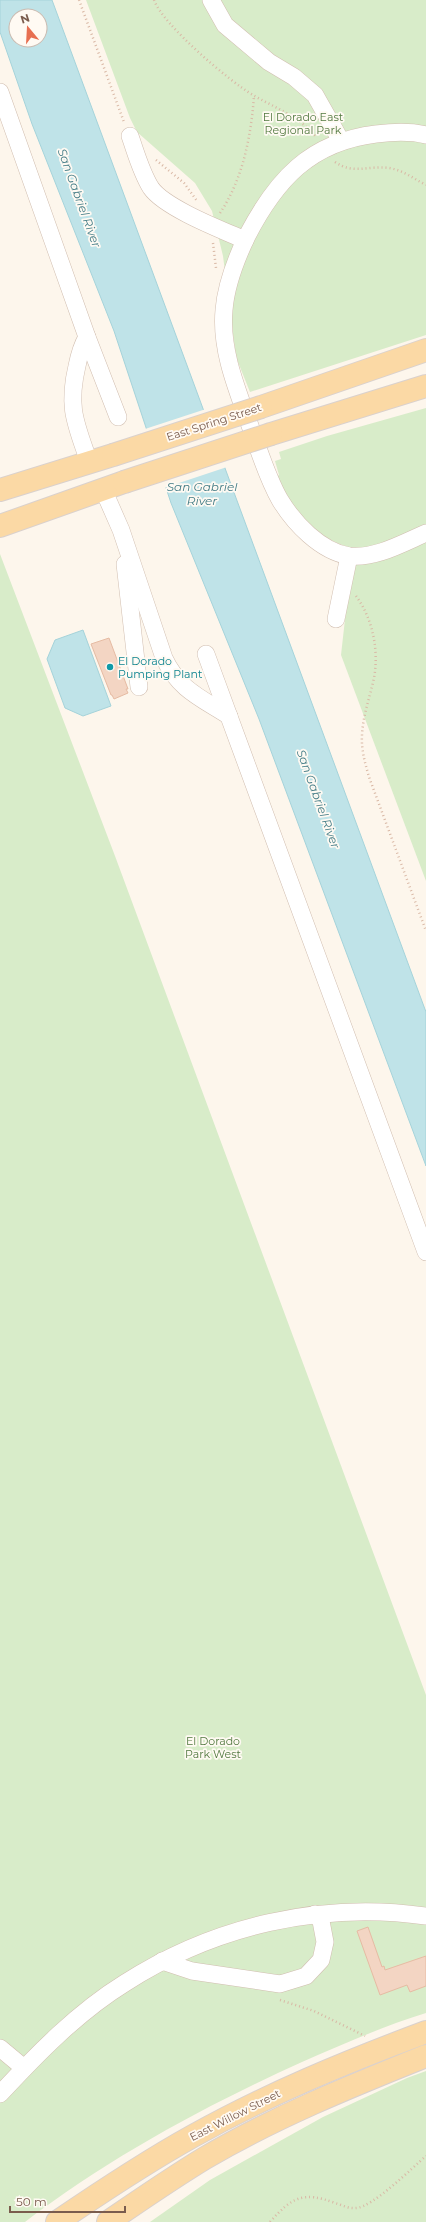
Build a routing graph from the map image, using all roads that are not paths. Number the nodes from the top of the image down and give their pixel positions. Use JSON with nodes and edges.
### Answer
{"nodes":[{"id":1,"x":211,"y":0,"type":"edge"},
{"id":2,"x":0,"y":92,"type":"edge"},
{"id":3,"x":426,"y":135,"type":"edge"},
{"id":4,"x":130,"y":136,"type":"dead end"},
{"id":5,"x":341,"y":141,"type":"junction"},
{"id":6,"x":245,"y":240,"type":"junction"},
{"id":7,"x":87,"y":337,"type":"junction"},
{"id":8,"x":426,"y":350,"type":"edge"},
{"id":9,"x":426,"y":386,"type":"edge"},
{"id":10,"x":118,"y":417,"type":"dead end"},
{"id":11,"x":89,"y":462,"type":"junction"},
{"id":12,"x":113,"y":486,"type":"junction"},
{"id":13,"x":0,"y":490,"type":"edge"},
{"id":14,"x":0,"y":526,"type":"edge"},
{"id":15,"x":121,"y":530,"type":"junction"},
{"id":16,"x":426,"y":533,"type":"edge"},
{"id":17,"x":349,"y":556,"type":"junction"},
{"id":18,"x":336,"y":619,"type":"dead end"},
{"id":19,"x":206,"y":654,"type":"dead end"},
{"id":20,"x":139,"y":687,"type":"dead end"},
{"id":21,"x":229,"y":716,"type":"junction"},
{"id":22,"x":426,"y":1252,"type":"edge"},
{"id":23,"x":315,"y":1914,"type":"junction"},
{"id":24,"x":426,"y":1916,"type":"edge"},
{"id":25,"x":162,"y":1961,"type":"junction"},
{"id":26,"x":426,"y":2032,"type":"edge"},
{"id":27,"x":0,"y":2048,"type":"edge"},
{"id":28,"x":426,"y":2056,"type":"edge"},
{"id":29,"x":24,"y":2068,"type":"junction"},
{"id":30,"x":0,"y":2094,"type":"edge"},
{"id":31,"x":57,"y":2222,"type":"edge"},
{"id":32,"x":108,"y":2222,"type":"edge"}],
"edges":[{"from":1,"to":5,"type":"lane"},
{"from":2,"to":7,"type":"lane"},
{"from":3,"to":5,"type":"lane"},
{"from":4,"to":6,"type":"lane"},
{"from":5,"to":6,"type":"lane"},
{"from":6,"to":17,"type":"lane"},
{"from":7,"to":10,"type":"lane"},
{"from":7,"to":11,"type":"lane"},
{"from":8,"to":11,"type":"main road","name":"East Spring Street","bridge":true},
{"from":9,"to":12,"type":"main road","bridge":true},
{"from":11,"to":13,"type":"main road","name":"East Spring Street"},
{"from":12,"to":14,"type":"main road"},
{"from":12,"to":15,"type":"lane"},
{"from":15,"to":20,"type":"lane"},
{"from":15,"to":21,"type":"lane"},
{"from":16,"to":17,"type":"lane"},
{"from":17,"to":18,"type":"lane"},
{"from":19,"to":21,"type":"lane"},
{"from":21,"to":22,"type":"lane"},
{"from":23,"to":24,"type":"lane"},
{"from":23,"to":25,"type":"lane"},
{"from":23,"to":25,"type":"lane"},
{"from":25,"to":29,"type":"lane"},
{"from":26,"to":31,"type":"main road","name":"East Willow Street"},
{"from":27,"to":29,"type":"lane"},
{"from":28,"to":32,"type":"main road"},
{"from":29,"to":30,"type":"lane"}]}
